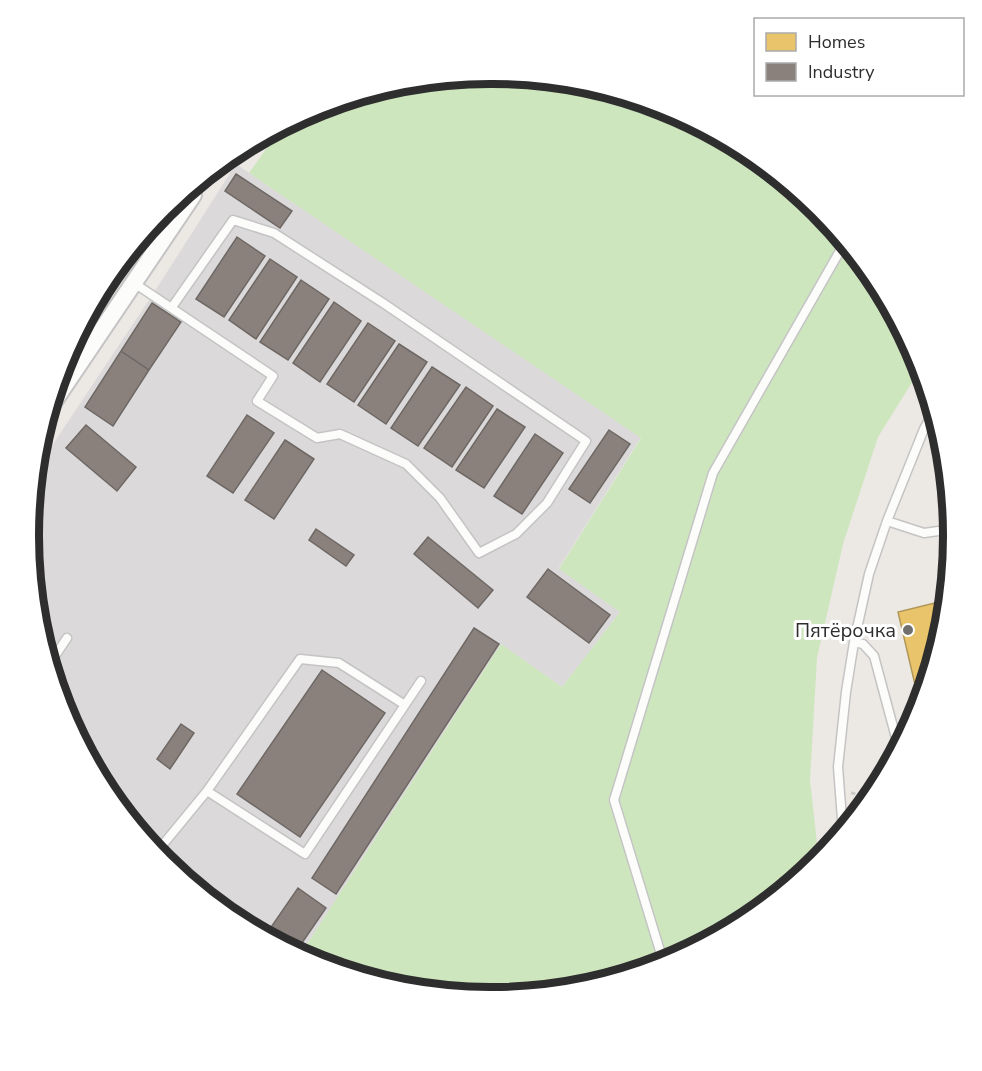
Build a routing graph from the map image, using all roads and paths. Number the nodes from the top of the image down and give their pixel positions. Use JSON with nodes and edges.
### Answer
{"nodes":[{"id":1,"x":181,"y":207,"type":"edge"},
{"id":2,"x":841,"y":249,"type":"edge"},
{"id":3,"x":134,"y":283,"type":"junction"},
{"id":4,"x":172,"y":307,"type":"junction"},
{"id":5,"x":65,"y":385,"type":"edge"},
{"id":6,"x":928,"y":421,"type":"edge"},
{"id":7,"x":887,"y":521,"type":"junction"},
{"id":8,"x":943,"y":530,"type":"edge"},
{"id":9,"x":67,"y":638,"type":"dead end"},
{"id":10,"x":854,"y":642,"type":"junction"},
{"id":11,"x":55,"y":656,"type":"edge"},
{"id":12,"x":421,"y":681,"type":"dead end"},
{"id":13,"x":405,"y":705,"type":"junction"},
{"id":14,"x":895,"y":736,"type":"edge"},
{"id":15,"x":207,"y":791,"type":"junction"},
{"id":16,"x":840,"y":791,"type":"junction"},
{"id":17,"x":862,"y":794,"type":"edge"},
{"id":18,"x":842,"y":820,"type":"edge"},
{"id":19,"x":162,"y":846,"type":"edge"},
{"id":20,"x":661,"y":954,"type":"edge"}],
"edges":[{"from":1,"to":3,"type":"street"},
{"from":2,"to":20,"type":"lane"},
{"from":3,"to":4,"type":"lane"},
{"from":3,"to":5,"type":"street"},
{"from":4,"to":4,"type":"lane"},
{"from":6,"to":7,"type":"lane"},
{"from":7,"to":8,"type":"lane"},
{"from":7,"to":10,"type":"lane"},
{"from":9,"to":11,"type":"lane"},
{"from":10,"to":14,"type":"lane"},
{"from":10,"to":16,"type":"lane"},
{"from":12,"to":13,"type":"lane"},
{"from":13,"to":15,"type":"lane"},
{"from":13,"to":15,"type":"lane"},
{"from":15,"to":19,"type":"lane"},
{"from":16,"to":17,"type":"path"},
{"from":16,"to":18,"type":"lane"}]}
